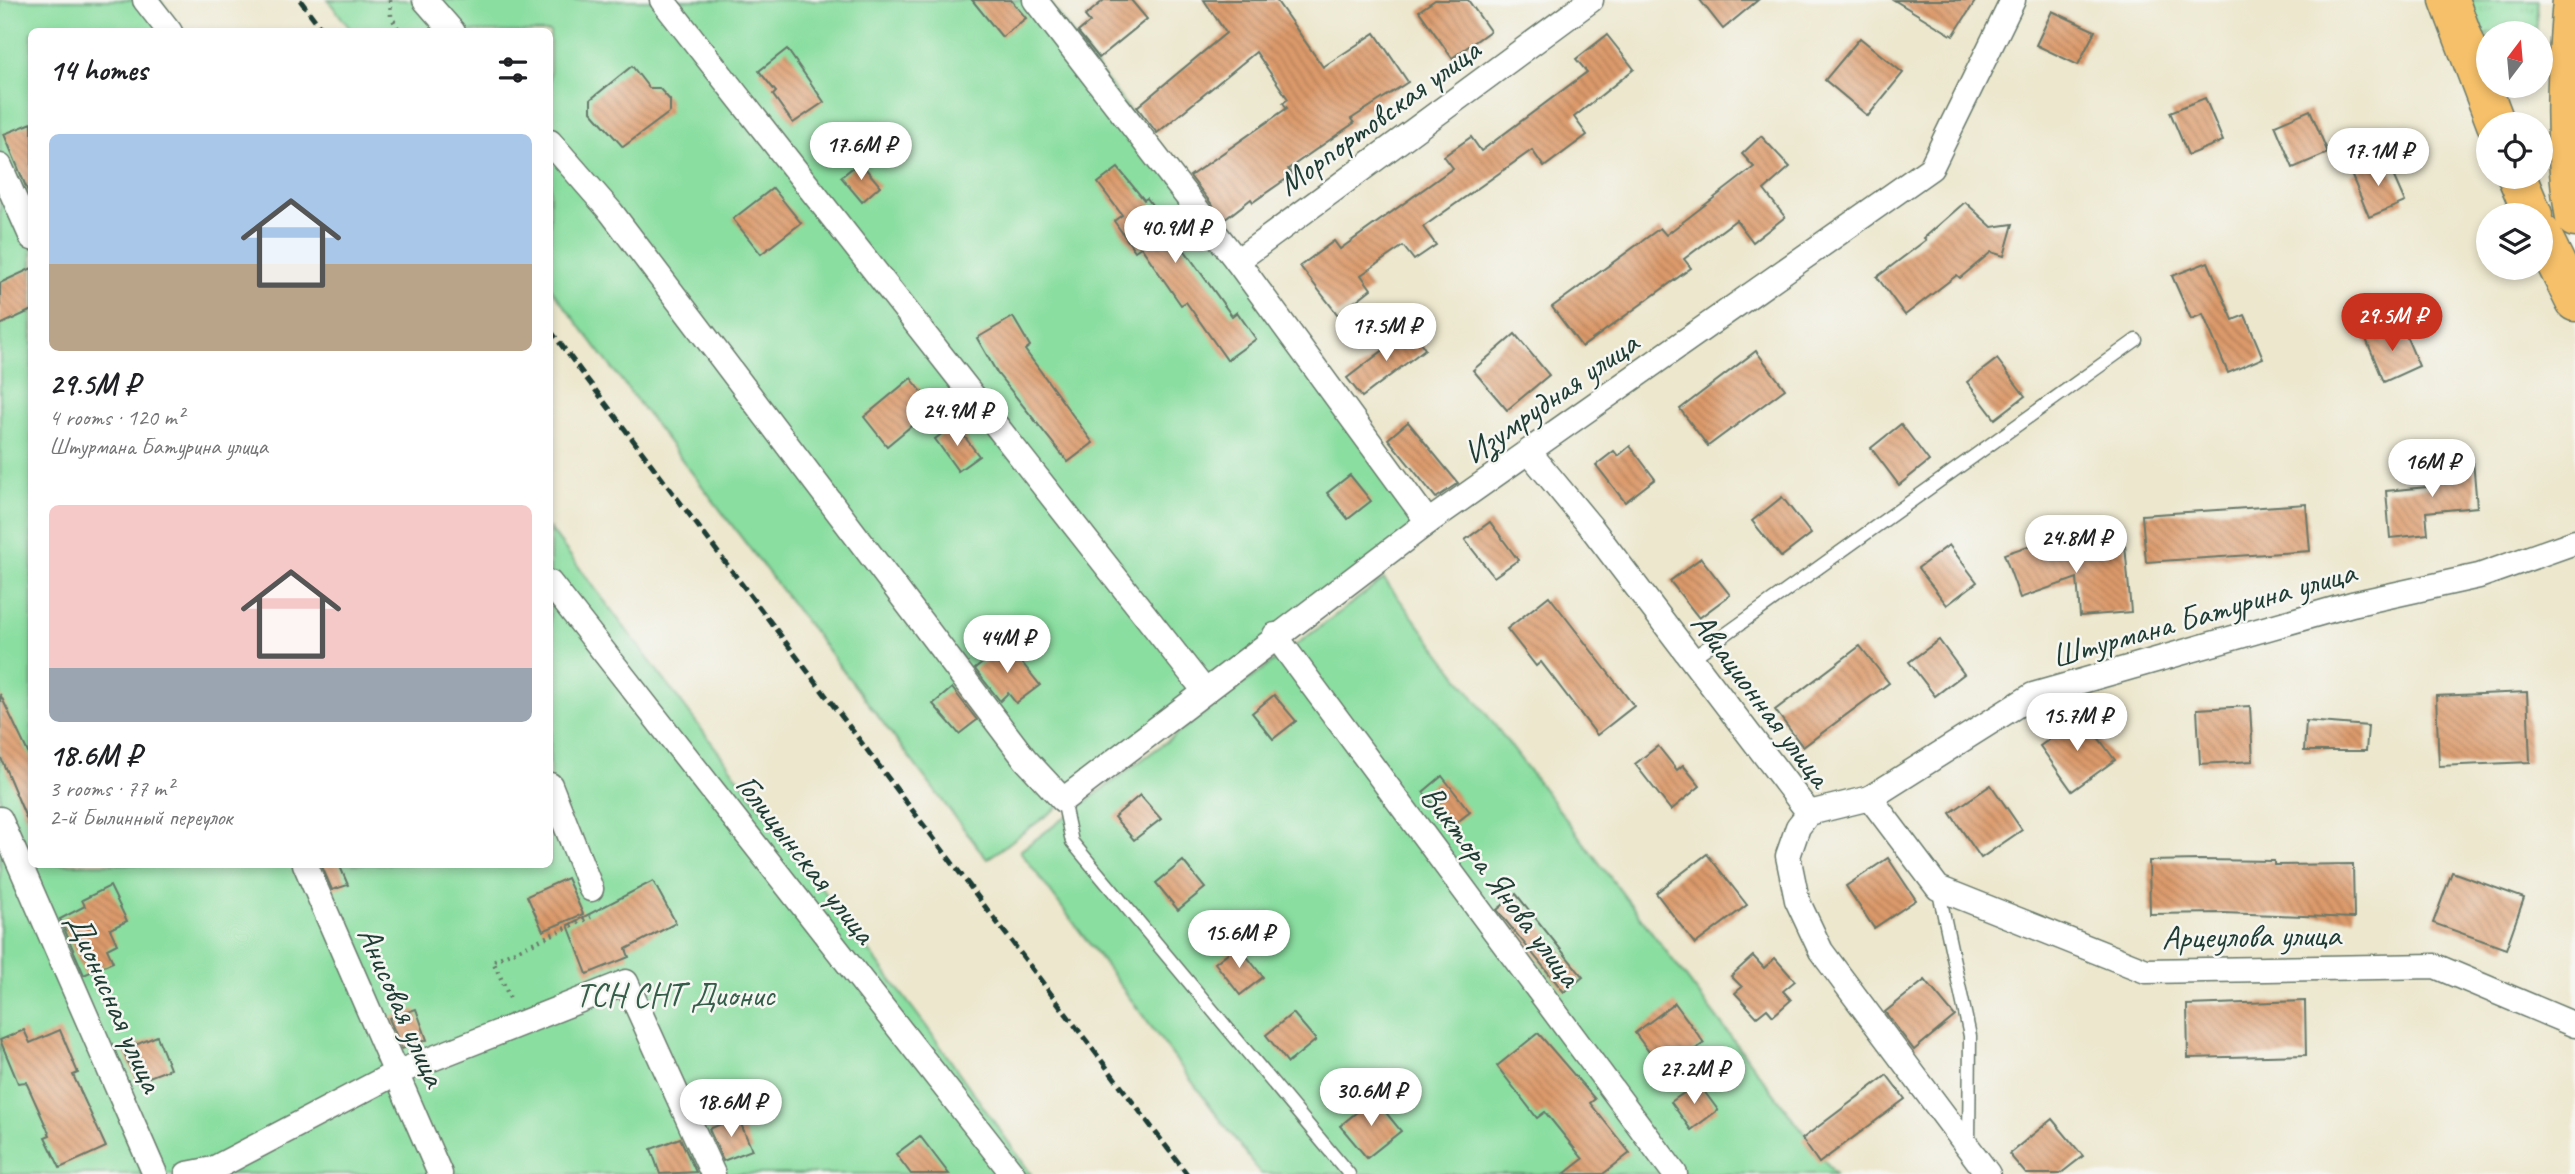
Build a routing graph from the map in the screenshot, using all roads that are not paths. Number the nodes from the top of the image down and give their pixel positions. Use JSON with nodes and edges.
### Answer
{"nodes":[{"id":1,"x":145,"y":0,"type":"edge"},
{"id":2,"x":425,"y":0,"type":"edge"},
{"id":3,"x":662,"y":0,"type":"edge"},
{"id":4,"x":1591,"y":0,"type":"edge"},
{"id":5,"x":2013,"y":0,"type":"edge"},
{"id":6,"x":2449,"y":0,"type":"edge"},
{"id":7,"x":2572,"y":0,"type":"edge"},
{"id":8,"x":1041,"y":2,"type":"edge"},
{"id":9,"x":167,"y":28,"type":"edge"},
{"id":10,"x":450,"y":28,"type":"edge"},
{"id":11,"x":2491,"y":112,"type":"edge"},
{"id":12,"x":553,"y":145,"type":"edge"},
{"id":13,"x":0,"y":166,"type":"edge"},
{"id":14,"x":2575,"y":218,"type":"edge"},
{"id":15,"x":28,"y":229,"type":"edge"},
{"id":16,"x":2553,"y":257,"type":"edge"},
{"id":17,"x":1237,"y":261,"type":"junction"},
{"id":18,"x":2575,"y":302,"type":"edge"},
{"id":19,"x":2136,"y":340,"type":"dead end"},
{"id":20,"x":1529,"y":452,"type":"junction"},
{"id":21,"x":1429,"y":522,"type":"junction"},
{"id":22,"x":2575,"y":542,"type":"edge"},
{"id":23,"x":553,"y":587,"type":"edge"},
{"id":24,"x":1275,"y":635,"type":"junction"},
{"id":25,"x":1691,"y":659,"type":"junction"},
{"id":26,"x":1204,"y":690,"type":"junction"},
{"id":27,"x":553,"y":793,"type":"edge"},
{"id":28,"x":1870,"y":798,"type":"junction"},
{"id":29,"x":1063,"y":800,"type":"junction"},
{"id":30,"x":1809,"y":813,"type":"junction"},
{"id":31,"x":0,"y":818,"type":"edge"},
{"id":32,"x":307,"y":868,"type":"edge"},
{"id":33,"x":1938,"y":888,"type":"junction"},
{"id":34,"x":591,"y":889,"type":"road end"},
{"id":35,"x":2575,"y":1025,"type":"edge"},
{"id":36,"x":396,"y":1073,"type":"junction"},
{"id":37,"x":1969,"y":1148,"type":"junction"},
{"id":38,"x":155,"y":1174,"type":"edge"},
{"id":39,"x":187,"y":1174,"type":"edge"},
{"id":40,"x":440,"y":1174,"type":"edge"},
{"id":41,"x":713,"y":1174,"type":"edge"},
{"id":42,"x":1013,"y":1174,"type":"edge"},
{"id":43,"x":1349,"y":1174,"type":"edge"},
{"id":44,"x":1675,"y":1174,"type":"edge"},
{"id":45,"x":1988,"y":1174,"type":"edge"}],
"edges":[{"from":1,"to":9,"type":"street"},
{"from":2,"to":10,"type":"street"},
{"from":3,"to":26,"type":"street"},
{"from":4,"to":17,"type":"street","name":"Морпортовская улица"},
{"from":5,"to":20,"type":"street","name":"Изумрудная улица"},
{"from":6,"to":11,"type":"main road"},
{"from":7,"to":14,"type":"main road"},
{"from":8,"to":17,"type":"street"},
{"from":12,"to":29,"type":"street"},
{"from":13,"to":15,"type":"street"},
{"from":16,"to":18,"type":"main road"},
{"from":17,"to":21,"type":"street"},
{"from":19,"to":25,"type":"lane"},
{"from":20,"to":21,"type":"street","name":"Изумрудная улица"},
{"from":20,"to":25,"type":"street","name":"Авиационная улица"},
{"from":21,"to":24,"type":"street","name":"Изумрудная улица"},
{"from":22,"to":28,"type":"street","name":"Штурмана Батурина улица"},
{"from":23,"to":42,"type":"street","name":"Голицынская улица"},
{"from":24,"to":26,"type":"street","name":"Изумрудная улица"},
{"from":24,"to":44,"type":"street","name":"Виктора Янова улица"},
{"from":25,"to":30,"type":"street","name":"Авиационная улица"},
{"from":26,"to":29,"type":"street","name":"Изумрудная улица"},
{"from":27,"to":34,"type":"street"},
{"from":28,"to":30,"type":"street"},
{"from":28,"to":33,"type":"street"},
{"from":29,"to":43,"type":"lane"},
{"from":30,"to":37,"type":"street","name":"Авиационная улица"},
{"from":31,"to":38,"type":"street","name":"Дионисная улица"},
{"from":32,"to":36,"type":"street","name":"Анисовая улица"},
{"from":33,"to":35,"type":"street","name":"Арцеулова улица"},
{"from":33,"to":37,"type":"lane"},
{"from":36,"to":39,"type":"street"},
{"from":36,"to":40,"type":"street","name":"Анисовая улица"},
{"from":36,"to":41,"type":"street"},
{"from":37,"to":45,"type":"street","name":"Авиационная улица"}]}
